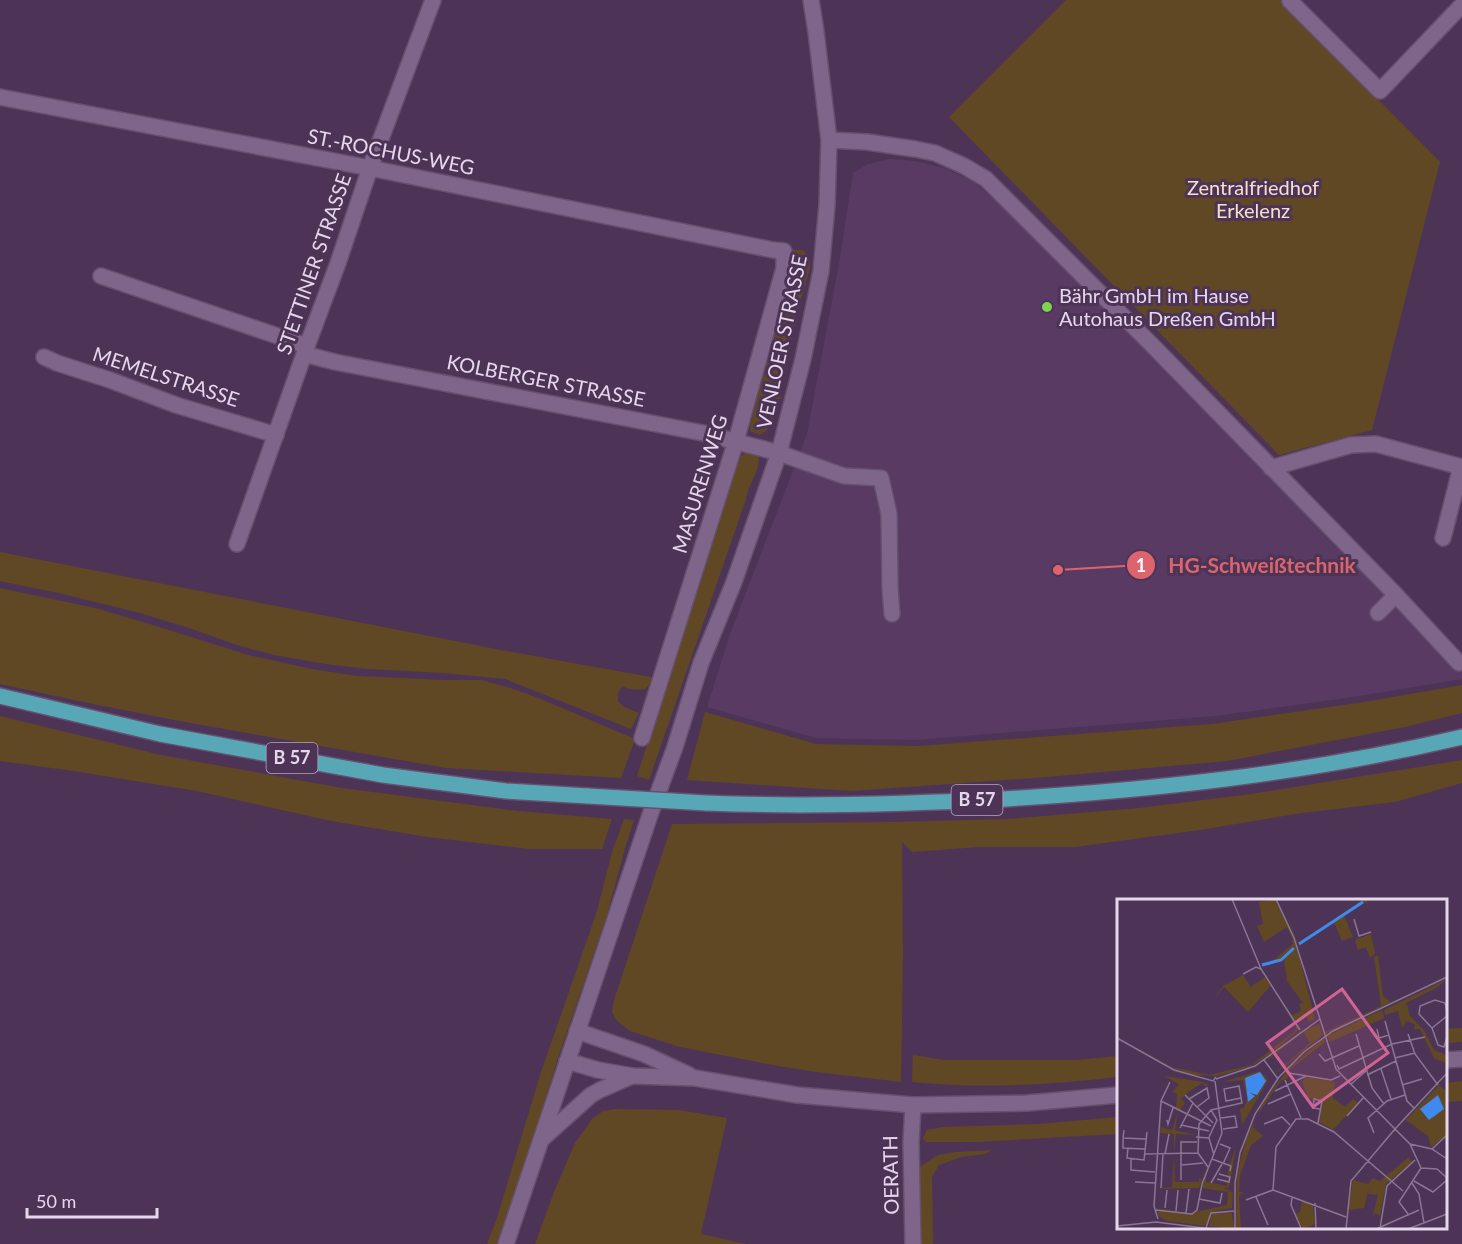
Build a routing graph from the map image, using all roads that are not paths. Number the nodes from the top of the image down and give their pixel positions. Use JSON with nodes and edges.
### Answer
{"nodes":[{"id":1,"x":433,"y":0,"type":"edge"},
{"id":2,"x":811,"y":0,"type":"edge"},
{"id":3,"x":1292,"y":0,"type":"edge"},
{"id":4,"x":1462,"y":5,"type":"edge"},
{"id":5,"x":0,"y":97,"type":"edge"},
{"id":6,"x":829,"y":140,"type":"junction"},
{"id":7,"x":370,"y":168,"type":"junction"},
{"id":8,"x":773,"y":250,"type":"joint"},
{"id":9,"x":101,"y":276,"type":"dead end"},
{"id":10,"x":305,"y":350,"type":"junction"},
{"id":11,"x":44,"y":357,"type":"dead end"},
{"id":12,"x":276,"y":435,"type":"junction"},
{"id":13,"x":736,"y":441,"type":"junction"},
{"id":14,"x":779,"y":453,"type":"junction"},
{"id":15,"x":1461,"y":467,"type":"edge"},
{"id":16,"x":1271,"y":468,"type":"junction"},
{"id":17,"x":1443,"y":538,"type":"dead end"},
{"id":18,"x":237,"y":544,"type":"dead end"},
{"id":19,"x":1396,"y":595,"type":"junction"},
{"id":20,"x":892,"y":614,"type":"dead end"},
{"id":21,"x":1378,"y":614,"type":"dead end"},
{"id":22,"x":1459,"y":663,"type":"dead end"},
{"id":23,"x":0,"y":696,"type":"edge"},
{"id":24,"x":1462,"y":736,"type":"edge"},
{"id":25,"x":642,"y":738,"type":"dead end"},
{"id":26,"x":577,"y":1031,"type":"junction"},
{"id":27,"x":1462,"y":1059,"type":"edge"},
{"id":28,"x":1447,"y":1060,"type":"edge"},
{"id":29,"x":567,"y":1061,"type":"junction"},
{"id":30,"x":633,"y":1076,"type":"junction"},
{"id":31,"x":695,"y":1078,"type":"junction"},
{"id":32,"x":1117,"y":1095,"type":"edge"},
{"id":33,"x":913,"y":1105,"type":"junction"},
{"id":34,"x":540,"y":1141,"type":"junction"},
{"id":35,"x":506,"y":1244,"type":"edge"},
{"id":36,"x":913,"y":1244,"type":"edge"}],
"edges":[{"from":1,"to":7,"type":"street","name":"STETTINER STRASSE"},
{"from":2,"to":6,"type":"street","name":"VENLOER STRASSE"},
{"from":3,"to":4,"type":"street"},
{"from":5,"to":7,"type":"street","name":"ST.-ROCHUS-WEG"},
{"from":6,"to":14,"type":"street","name":"VENLOER STRASSE"},
{"from":6,"to":16,"type":"street"},
{"from":7,"to":8,"type":"street","name":"ST.-ROCHUS-WEG"},
{"from":7,"to":10,"type":"street","name":"STETTINER STRASSE"},
{"from":8,"to":13,"type":"street","name":"MASURENWEG"},
{"from":9,"to":10,"type":"street","name":"KOLBERGER STRASSE"},
{"from":10,"to":12,"type":"street","name":"STETTINER STRASSE"},
{"from":10,"to":13,"type":"street","name":"KOLBERGER STRASSE"},
{"from":11,"to":12,"type":"street","name":"MEMELSTRASSE"},
{"from":12,"to":18,"type":"street","name":"STETTINER STRASSE"},
{"from":13,"to":14,"type":"street","name":"KOLBERGER STRASSE"},
{"from":13,"to":25,"type":"street","name":"MASURENWEG"},
{"from":14,"to":20,"type":"street","name":"VENLOER STRASSE"},
{"from":14,"to":26,"type":"street"},
{"from":15,"to":16,"type":"street"},
{"from":15,"to":17,"type":"street"},
{"from":16,"to":19,"type":"street"},
{"from":19,"to":21,"type":"street"},
{"from":19,"to":22,"type":"street"},
{"from":23,"to":24,"type":"main road","number":"B 57","bridge":true},
{"from":26,"to":29,"type":"street"},
{"from":26,"to":31,"type":"street"},
{"from":27,"to":28,"type":"street"},
{"from":29,"to":30,"type":"street"},
{"from":29,"to":34,"type":"street"},
{"from":30,"to":31,"type":"street"},
{"from":30,"to":34,"type":"street"},
{"from":31,"to":33,"type":"street"},
{"from":32,"to":33,"type":"street"},
{"from":33,"to":36,"type":"street","name":"OERATH"},
{"from":34,"to":35,"type":"street"}]}
